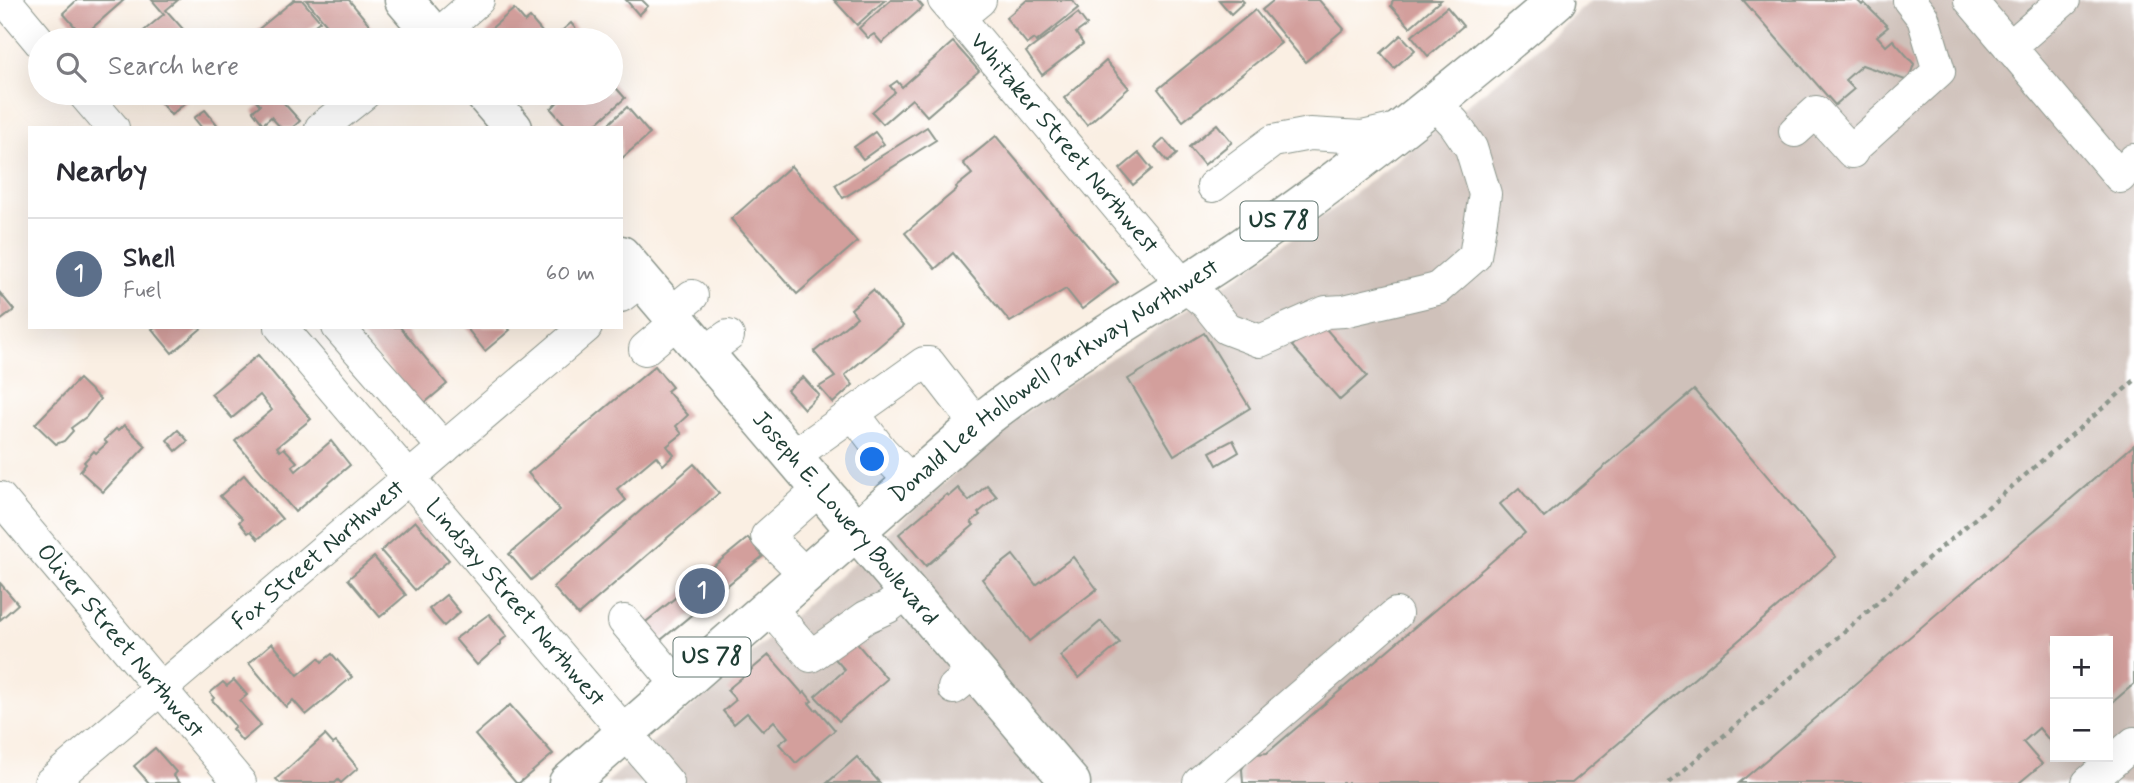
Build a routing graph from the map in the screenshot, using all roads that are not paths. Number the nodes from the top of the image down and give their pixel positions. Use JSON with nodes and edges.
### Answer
{"nodes":[{"id":1,"x":5,"y":0,"type":"edge"},
{"id":2,"x":404,"y":0,"type":"edge"},
{"id":3,"x":478,"y":0,"type":"edge"},
{"id":4,"x":1557,"y":0,"type":"edge"},
{"id":5,"x":1909,"y":0,"type":"edge"},
{"id":6,"x":1970,"y":0,"type":"edge"},
{"id":7,"x":2064,"y":0,"type":"edge"},
{"id":8,"x":961,"y":6,"type":"edge"},
{"id":9,"x":28,"y":28,"type":"edge"},
{"id":10,"x":426,"y":28,"type":"edge"},
{"id":11,"x":447,"y":28,"type":"edge"},
{"id":12,"x":2010,"y":47,"type":"junction"},
{"id":13,"x":1435,"y":103,"type":"junction"},
{"id":14,"x":93,"y":105,"type":"edge"},
{"id":15,"x":350,"y":105,"type":"edge"},
{"id":16,"x":493,"y":105,"type":"edge"},
{"id":17,"x":111,"y":126,"type":"edge"},
{"id":18,"x":324,"y":126,"type":"edge"},
{"id":19,"x":511,"y":126,"type":"edge"},
{"id":20,"x":1405,"y":127,"type":"junction"},
{"id":21,"x":1795,"y":131,"type":"dead end"},
{"id":22,"x":2134,"y":160,"type":"edge"},
{"id":23,"x":1213,"y":186,"type":"dead end"},
{"id":24,"x":628,"y":277,"type":"edge"},
{"id":25,"x":1184,"y":286,"type":"junction"},
{"id":26,"x":680,"y":311,"type":"junction"},
{"id":27,"x":283,"y":329,"type":"edge"},
{"id":28,"x":340,"y":329,"type":"edge"},
{"id":29,"x":565,"y":334,"type":"edge"},
{"id":30,"x":645,"y":349,"type":"dead end"},
{"id":31,"x":853,"y":413,"type":"junction"},
{"id":32,"x":977,"y":425,"type":"junction"},
{"id":33,"x":444,"y":448,"type":"junction"},
{"id":34,"x":792,"y":457,"type":"junction"},
{"id":35,"x":408,"y":478,"type":"junction"},
{"id":36,"x":912,"y":482,"type":"junction"},
{"id":37,"x":820,"y":489,"type":"junction"},
{"id":38,"x":0,"y":498,"type":"edge"},
{"id":39,"x":856,"y":531,"type":"junction"},
{"id":40,"x":806,"y":575,"type":"junction"},
{"id":41,"x":908,"y":592,"type":"junction"},
{"id":42,"x":769,"y":607,"type":"junction"},
{"id":43,"x":1396,"y":614,"type":"dead end"},
{"id":44,"x":624,"y":621,"type":"dead end"},
{"id":45,"x":679,"y":687,"type":"junction"},
{"id":46,"x":160,"y":690,"type":"junction"},
{"id":47,"x":625,"y":733,"type":"junction"},
{"id":48,"x":2134,"y":743,"type":"edge"},
{"id":49,"x":51,"y":783,"type":"edge"},
{"id":50,"x":240,"y":783,"type":"edge"},
{"id":51,"x":568,"y":783,"type":"edge"},
{"id":52,"x":668,"y":783,"type":"edge"},
{"id":53,"x":1071,"y":783,"type":"edge"},
{"id":54,"x":1199,"y":783,"type":"edge"},
{"id":55,"x":2088,"y":783,"type":"edge"}],
"edges":[{"from":1,"to":9,"type":"street"},
{"from":2,"to":10,"type":"main road"},
{"from":3,"to":11,"type":"street"},
{"from":4,"to":13,"type":"main road","name":"Donald Lee Hollowell Parkway Northwest","number":"US 78"},
{"from":5,"to":21,"type":"street"},
{"from":6,"to":12,"type":"street"},
{"from":7,"to":12,"type":"street"},
{"from":8,"to":25,"type":"street","name":"Whitaker Street Northwest"},
{"from":12,"to":22,"type":"street"},
{"from":13,"to":20,"type":"main road","name":"Donald Lee Hollowell Parkway Northwest","number":"US 78"},
{"from":13,"to":25,"type":"street","name":"Whitaker Street Northwest"},
{"from":14,"to":17,"type":"street"},
{"from":15,"to":18,"type":"street"},
{"from":16,"to":19,"type":"main road"},
{"from":20,"to":23,"type":"street"},
{"from":20,"to":25,"type":"main road","name":"Donald Lee Hollowell Parkway Northwest","number":"US 78"},
{"from":24,"to":26,"type":"main road","name":"Joseph E. Lowery Boulevard"},
{"from":25,"to":32,"type":"main road","name":"Donald Lee Hollowell Parkway Northwest","number":"US 78"},
{"from":26,"to":30,"type":"street"},
{"from":26,"to":34,"type":"main road","name":"Joseph E. Lowery Boulevard"},
{"from":27,"to":35,"type":"street","name":"Lindsay Street Northwest"},
{"from":28,"to":33,"type":"street"},
{"from":29,"to":33,"type":"street","name":"Fox Street Northwest"},
{"from":31,"to":32,"type":"street"},
{"from":31,"to":34,"type":"street"},
{"from":31,"to":36,"type":"street"},
{"from":32,"to":36,"type":"main road","name":"Donald Lee Hollowell Parkway Northwest","number":"US 78"},
{"from":33,"to":35,"type":"street","name":"Fox Street Northwest"},
{"from":34,"to":37,"type":"main road","name":"Joseph E. Lowery Boulevard"},
{"from":35,"to":46,"type":"street","name":"Fox Street Northwest"},
{"from":35,"to":47,"type":"street","name":"Lindsay Street Northwest"},
{"from":36,"to":39,"type":"main road","name":"Donald Lee Hollowell Parkway Northwest","number":"US 78"},
{"from":37,"to":39,"type":"main road","name":"Joseph E. Lowery Boulevard"},
{"from":37,"to":40,"type":"street"},
{"from":38,"to":46,"type":"street","name":"Oliver Street Northwest"},
{"from":39,"to":40,"type":"main road","name":"Donald Lee Hollowell Parkway Northwest","number":"US 78"},
{"from":39,"to":41,"type":"main road","name":"Joseph E. Lowery Boulevard"},
{"from":40,"to":42,"type":"main road","name":"Donald Lee Hollowell Parkway Northwest","number":"US 78"},
{"from":41,"to":42,"type":"street"},
{"from":41,"to":53,"type":"main road","name":"Joseph E. Lowery Boulevard"},
{"from":42,"to":45,"type":"main road","name":"Donald Lee Hollowell Parkway Northwest","number":"US 78"},
{"from":43,"to":54,"type":"street"},
{"from":44,"to":45,"type":"street"},
{"from":45,"to":47,"type":"main road","name":"Donald Lee Hollowell Parkway Northwest","number":"US 78"},
{"from":46,"to":49,"type":"street","name":"Fox Street Northwest"},
{"from":46,"to":50,"type":"street","name":"Oliver Street Northwest"},
{"from":47,"to":51,"type":"main road","name":"Donald Lee Hollowell Parkway Northwest","number":"US 78"},
{"from":47,"to":52,"type":"street","name":"Lindsay Street Northwest"},
{"from":48,"to":55,"type":"street"}]}
